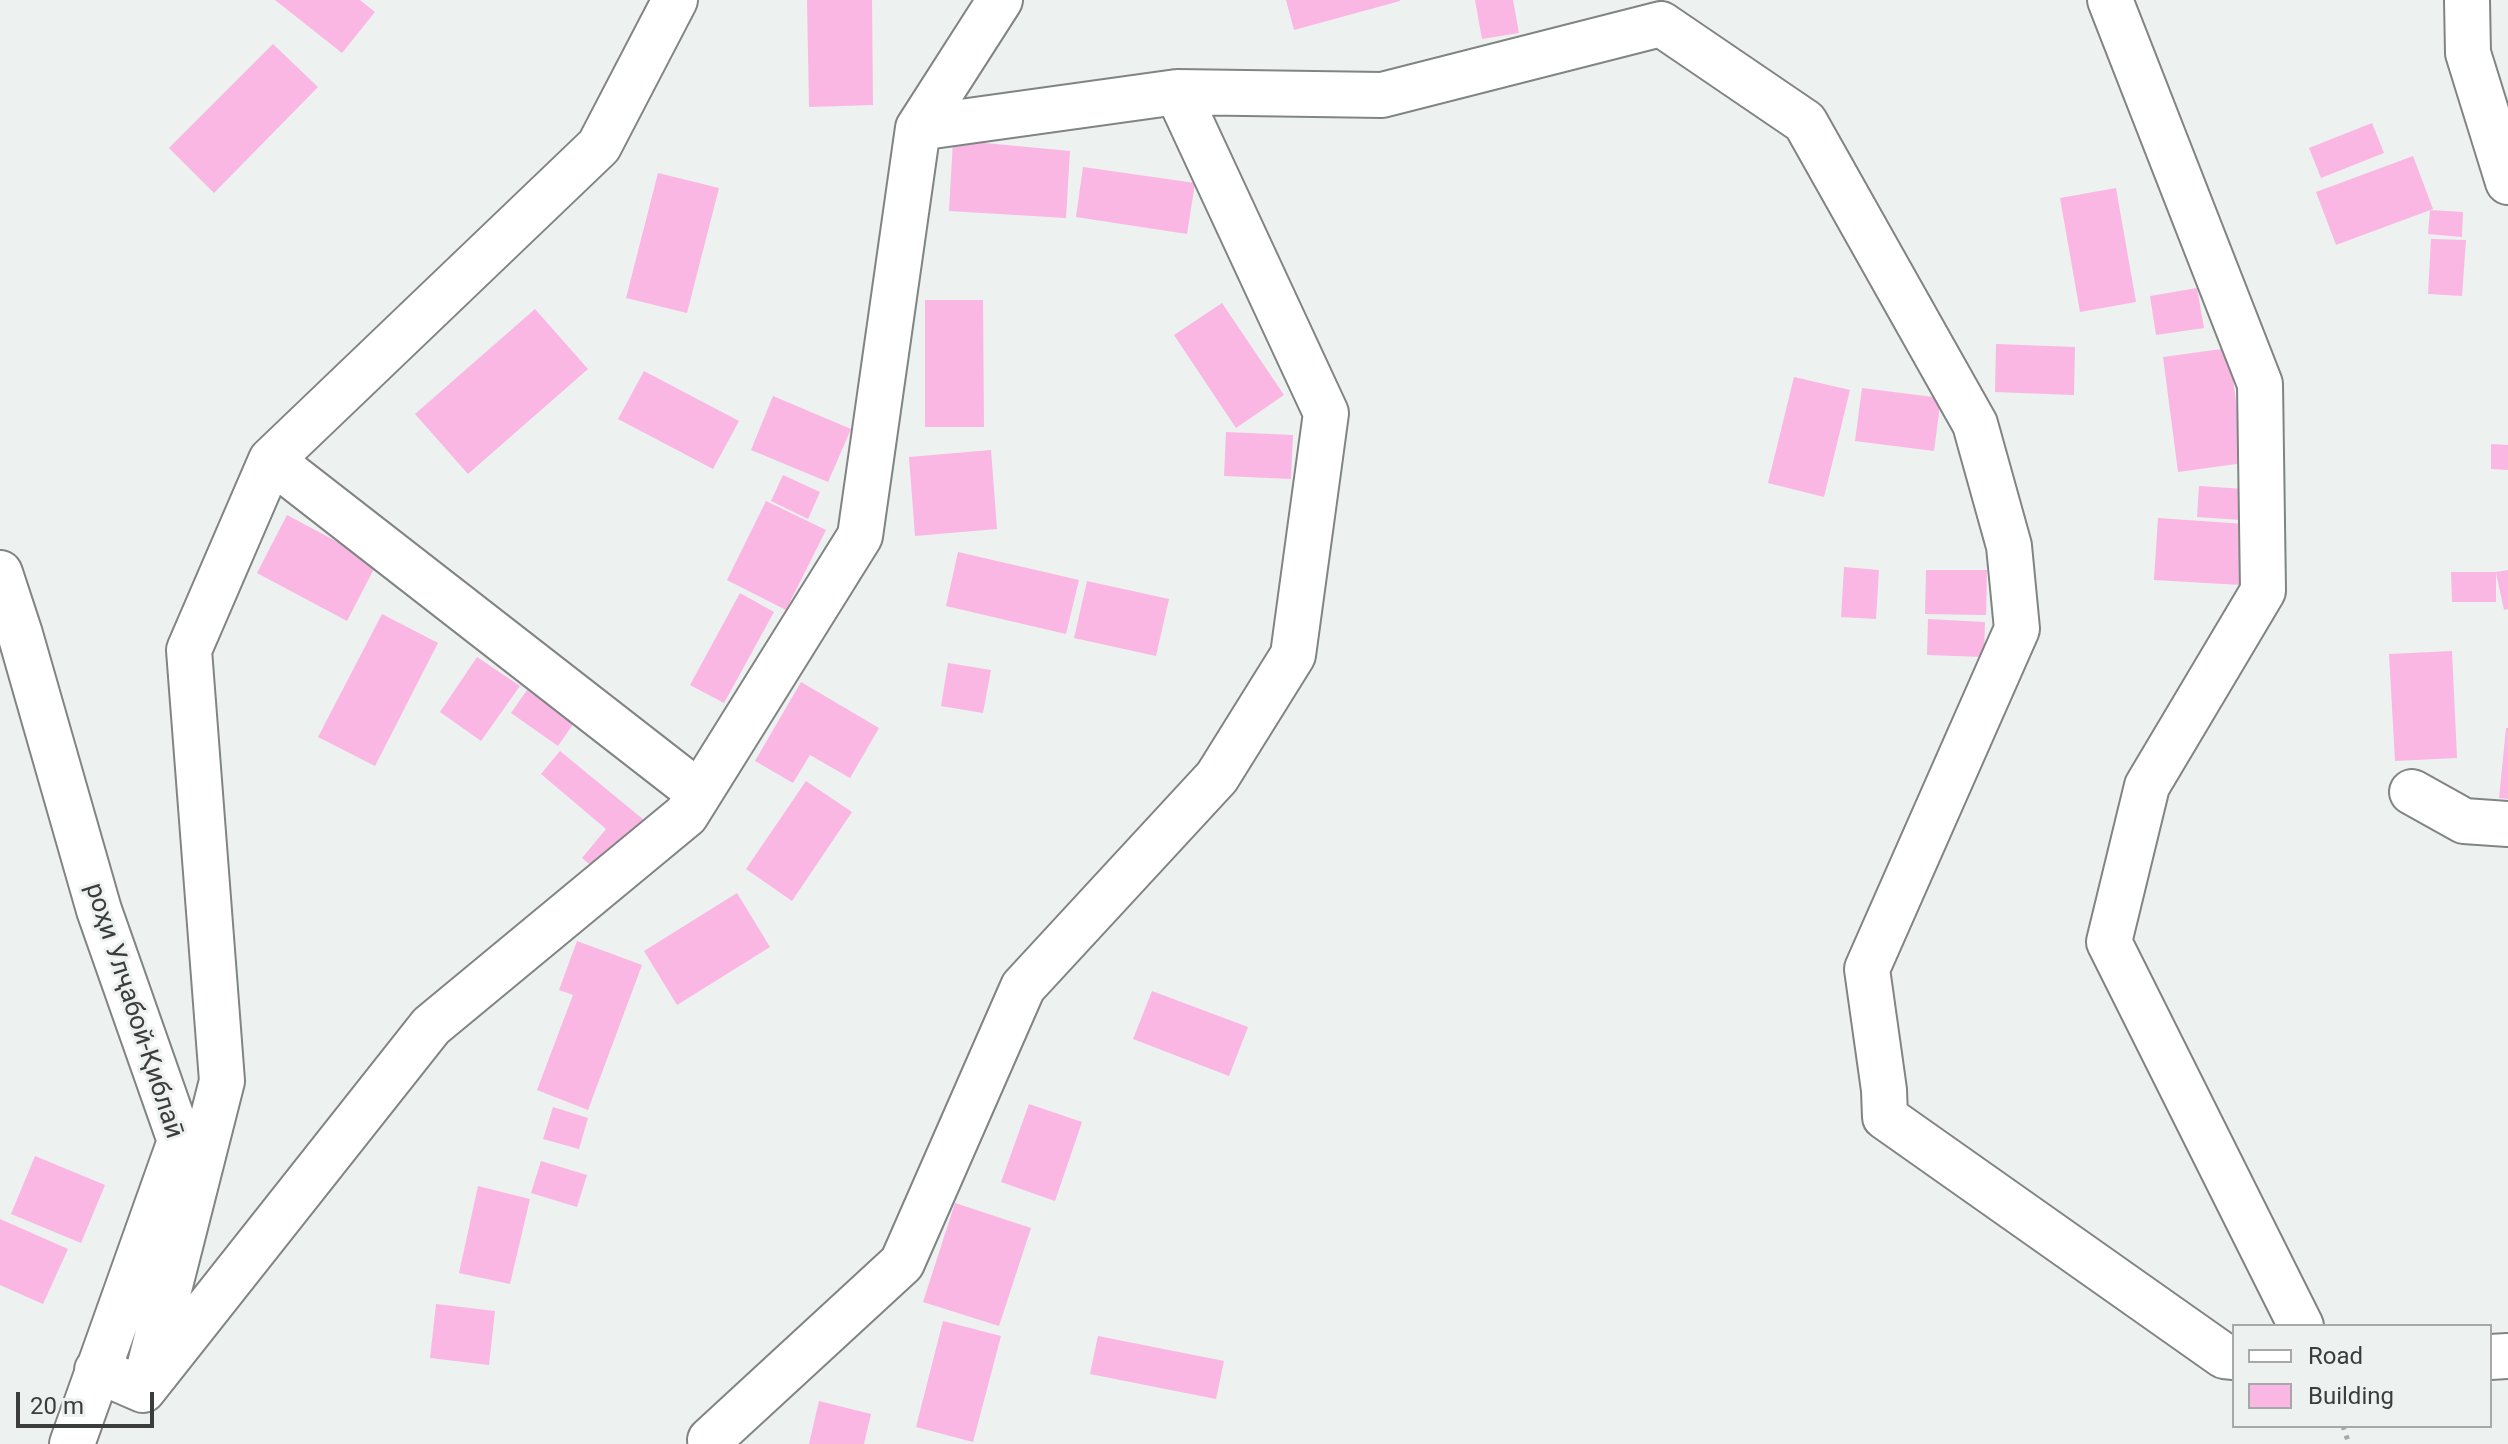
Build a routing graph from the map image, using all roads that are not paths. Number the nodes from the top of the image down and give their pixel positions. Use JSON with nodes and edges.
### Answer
{"nodes":[{"id":1,"x":675,"y":0,"type":"edge"},
{"id":2,"x":1000,"y":0,"type":"edge"},
{"id":3,"x":1625,"y":0,"type":"edge"},
{"id":4,"x":2110,"y":0,"type":"edge"},
{"id":5,"x":2467,"y":0,"type":"edge"},
{"id":6,"x":1661,"y":24,"type":"junction"},
{"id":7,"x":1177,"y":92,"type":"junction"},
{"id":8,"x":918,"y":128,"type":"junction"},
{"id":9,"x":2508,"y":182,"type":"edge"},
{"id":10,"x":271,"y":460,"type":"junction"},
{"id":11,"x":0,"y":573,"type":"edge"},
{"id":12,"x":2412,"y":792,"type":"dead end"},
{"id":13,"x":699,"y":793,"type":"junction"},
{"id":14,"x":2508,"y":824,"type":"edge"},
{"id":15,"x":2300,"y":1324,"type":"edge"},
{"id":16,"x":2232,"y":1357,"type":"edge"},
{"id":17,"x":97,"y":1370,"type":"junction"},
{"id":18,"x":143,"y":1390,"type":"junction"},
{"id":19,"x":72,"y":1444,"type":"edge"},
{"id":20,"x":711,"y":1444,"type":"edge"}],
"edges":[{"from":1,"to":10,"type":"street"},
{"from":2,"to":8,"type":"street"},
{"from":3,"to":6,"type":"street"},
{"from":4,"to":15,"type":"street"},
{"from":5,"to":9,"type":"street"},
{"from":6,"to":7,"type":"street"},
{"from":6,"to":16,"type":"street"},
{"from":7,"to":8,"type":"street"},
{"from":7,"to":20,"type":"street"},
{"from":8,"to":13,"type":"street"},
{"from":10,"to":13,"type":"street"},
{"from":10,"to":18,"type":"street"},
{"from":11,"to":17,"type":"street","name":"роҳи Улҷабой-Қиблаӣ"},
{"from":12,"to":14,"type":"street"},
{"from":13,"to":18,"type":"street"},
{"from":17,"to":18,"type":"street"},
{"from":17,"to":19,"type":"street","name":"роҳи Улҷабой-Қиблаӣ"}]}
